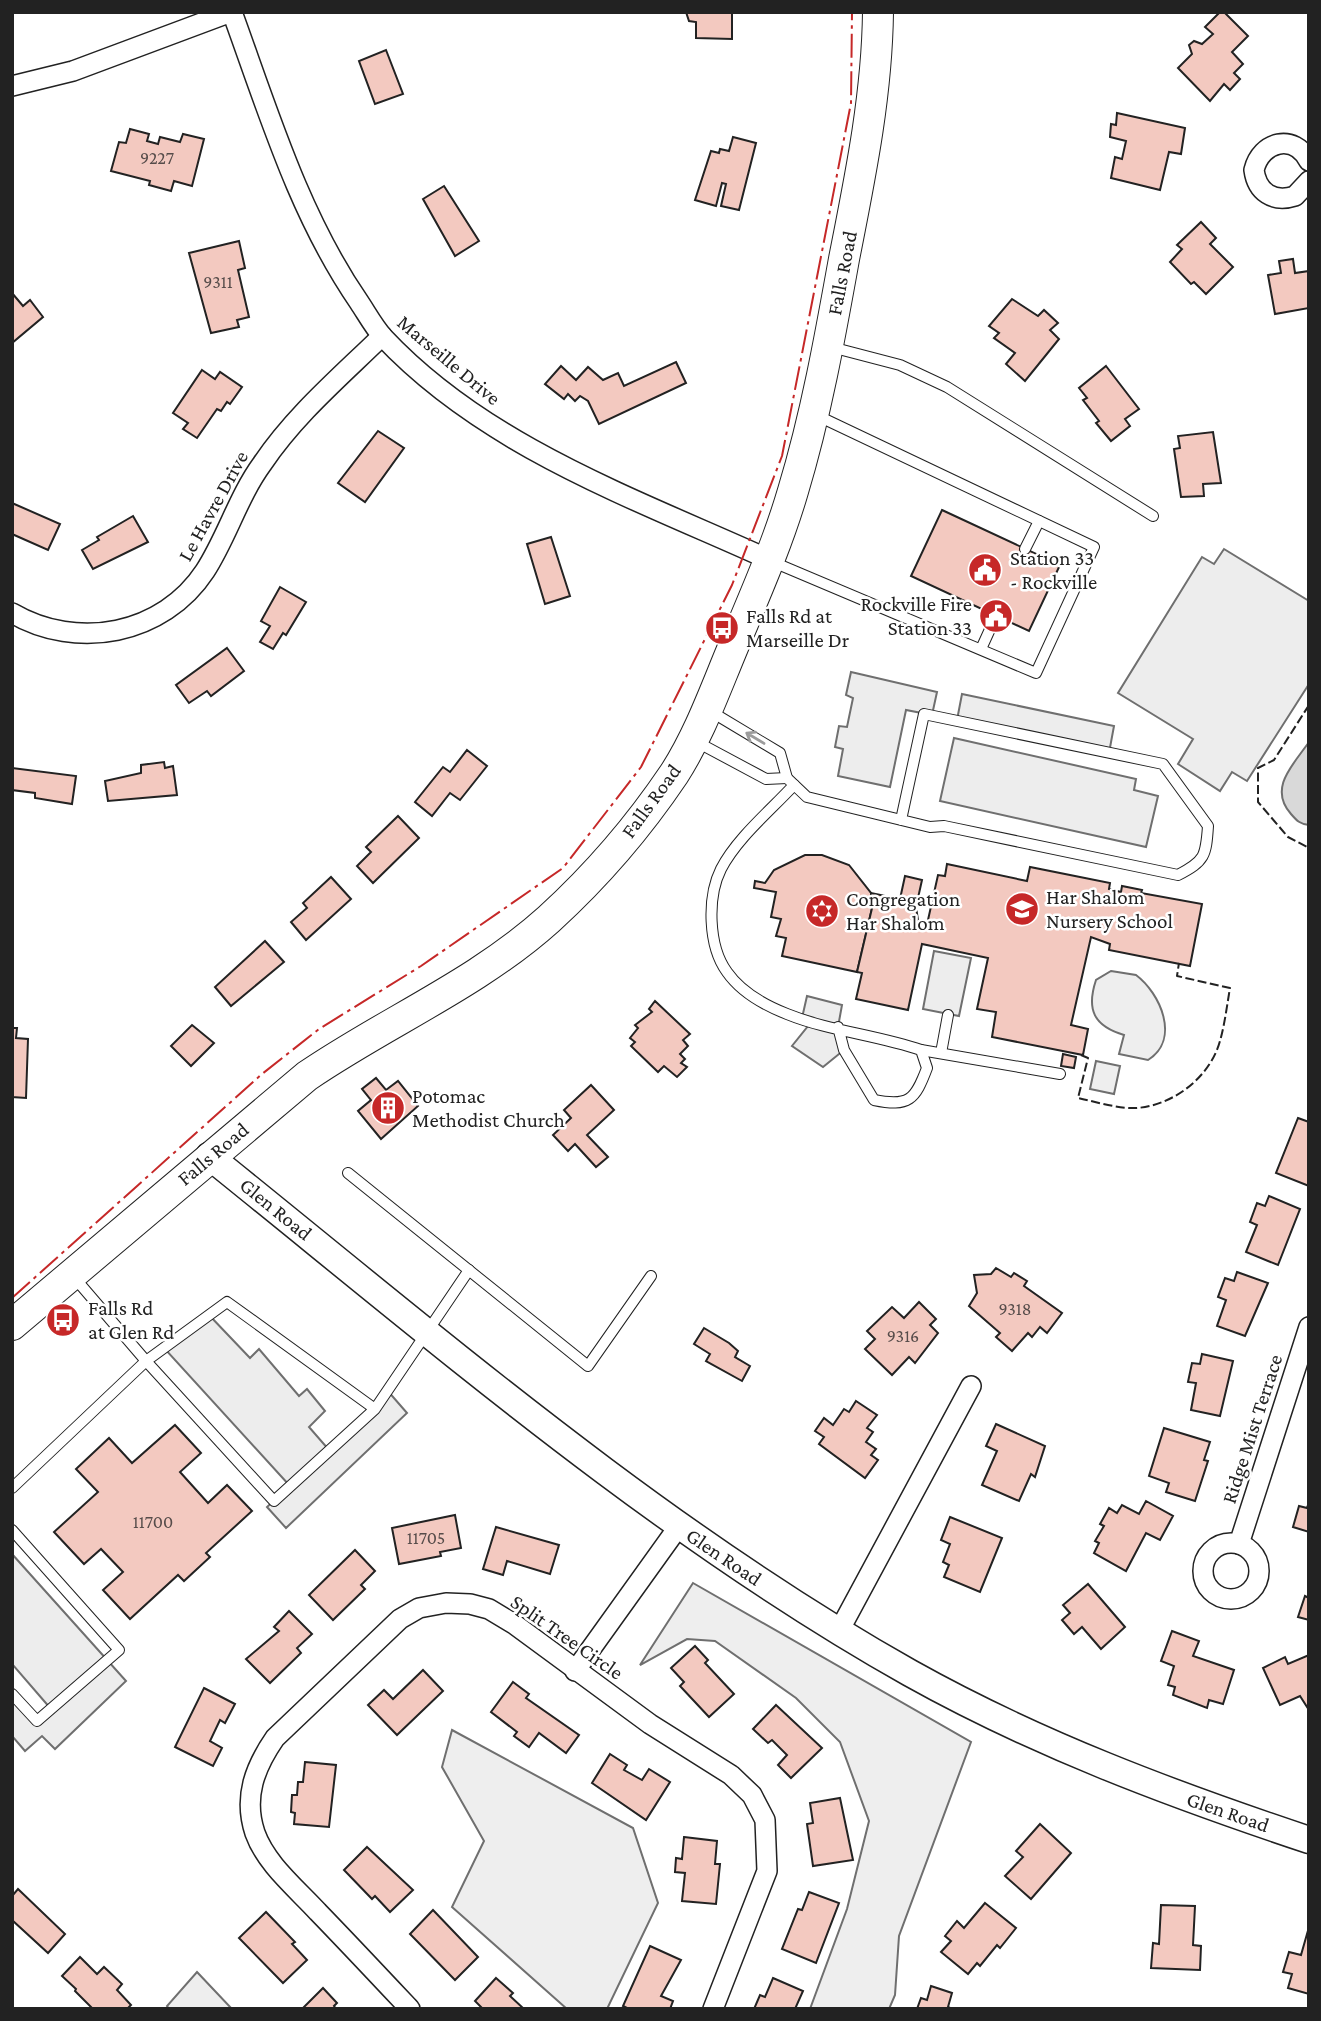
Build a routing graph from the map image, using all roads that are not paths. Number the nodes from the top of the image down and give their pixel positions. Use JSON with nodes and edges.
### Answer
{"nodes":[{"id":1,"x":232,"y":12,"type":"edge"},
{"id":2,"x":878,"y":12,"type":"edge"},
{"id":3,"x":12,"y":86,"type":"edge"},
{"id":4,"x":1309,"y":162,"type":"edge"},
{"id":5,"x":1309,"y":181,"type":"edge"},
{"id":6,"x":382,"y":336,"type":"junction"},
{"id":7,"x":828,"y":346,"type":"junction"},
{"id":8,"x":814,"y":414,"type":"junction"},
{"id":9,"x":1153,"y":516,"type":"dead end"},
{"id":10,"x":1039,"y":521,"type":"junction"},
{"id":11,"x":1025,"y":549,"type":"dead end"},
{"id":12,"x":770,"y":560,"type":"junction"},
{"id":13,"x":12,"y":613,"type":"edge"},
{"id":14,"x":996,"y":616,"type":"dead end"},
{"id":15,"x":981,"y":649,"type":"junction"},
{"id":16,"x":707,"y":709,"type":"junction"},
{"id":17,"x":692,"y":739,"type":"junction"},
{"id":18,"x":791,"y":782,"type":"junction"},
{"id":19,"x":901,"y":820,"type":"junction"},
{"id":20,"x":948,"y":1015,"type":"dead end"},
{"id":21,"x":838,"y":1027,"type":"junction"},
{"id":22,"x":920,"y":1049,"type":"junction"},
{"id":23,"x":941,"y":1053,"type":"junction"},
{"id":24,"x":1060,"y":1074,"type":"dead end"},
{"id":25,"x":209,"y":1156,"type":"junction"},
{"id":26,"x":348,"y":1173,"type":"dead end"},
{"id":27,"x":469,"y":1270,"type":"junction"},
{"id":28,"x":72,"y":1274,"type":"junction"},
{"id":29,"x":652,"y":1276,"type":"dead end"},
{"id":30,"x":12,"y":1325,"type":"edge"},
{"id":31,"x":1308,"y":1329,"type":"edge"},
{"id":32,"x":427,"y":1331,"type":"junction"},
{"id":33,"x":146,"y":1361,"type":"junction"},
{"id":34,"x":971,"y":1386,"type":"dead end"},
{"id":35,"x":375,"y":1409,"type":"junction"},
{"id":36,"x":12,"y":1488,"type":"edge"},
{"id":37,"x":679,"y":1526,"type":"junction"},
{"id":38,"x":12,"y":1530,"type":"edge"},
{"id":39,"x":1239,"y":1544,"type":"dead end"},
{"id":40,"x":839,"y":1632,"type":"junction"},
{"id":41,"x":575,"y":1671,"type":"junction"},
{"id":42,"x":12,"y":1694,"type":"edge"},
{"id":43,"x":1309,"y":1840,"type":"edge"},
{"id":44,"x":410,"y":2009,"type":"edge"},
{"id":45,"x":713,"y":2009,"type":"edge"}],
"edges":[{"from":1,"to":3,"type":"street"},
{"from":1,"to":6,"type":"street","name":"Marseille Drive"},
{"from":2,"to":7,"type":"main road","name":"Falls Road"},
{"from":4,"to":5,"type":"street"},
{"from":6,"to":12,"type":"street","name":"Marseille Drive"},
{"from":6,"to":13,"type":"street","name":"Le Havre Drive"},
{"from":7,"to":8,"type":"main road","name":"Falls Road"},
{"from":7,"to":9,"type":"lane"},
{"from":8,"to":10,"type":"lane"},
{"from":8,"to":12,"type":"main road","name":"Falls Road"},
{"from":10,"to":11,"type":"lane"},
{"from":10,"to":15,"type":"lane"},
{"from":12,"to":15,"type":"lane"},
{"from":12,"to":16,"type":"main road","name":"Falls Road"},
{"from":14,"to":15,"type":"lane"},
{"from":16,"to":17,"type":"main road","name":"Falls Road"},
{"from":18,"to":16,"type":"lane","one_way":true},
{"from":17,"to":18,"type":"lane"},
{"from":17,"to":25,"type":"main road","name":"Falls Road"},
{"from":18,"to":19,"type":"lane"},
{"from":18,"to":21,"type":"lane"},
{"from":19,"to":19,"type":"lane"},
{"from":20,"to":23,"type":"lane"},
{"from":21,"to":22,"type":"lane"},
{"from":21,"to":22,"type":"lane"},
{"from":22,"to":23,"type":"lane"},
{"from":23,"to":24,"type":"lane"},
{"from":25,"to":28,"type":"main road","name":"Falls Road"},
{"from":25,"to":32,"type":"main road","name":"Glen Road"},
{"from":26,"to":27,"type":"lane"},
{"from":27,"to":29,"type":"lane"},
{"from":27,"to":32,"type":"lane"},
{"from":28,"to":30,"type":"main road","name":"Falls Road"},
{"from":28,"to":33,"type":"lane"},
{"from":31,"to":39,"type":"street","name":"Ridge Mist Terrace"},
{"from":32,"to":35,"type":"lane"},
{"from":32,"to":37,"type":"main road","name":"Glen Road"},
{"from":33,"to":35,"type":"lane"},
{"from":33,"to":35,"type":"lane"},
{"from":33,"to":36,"type":"lane"},
{"from":34,"to":40,"type":"street"},
{"from":37,"to":40,"type":"main road","name":"Glen Road"},
{"from":37,"to":41,"type":"street"},
{"from":38,"to":42,"type":"lane"},
{"from":40,"to":43,"type":"main road","name":"Glen Road"},
{"from":41,"to":44,"type":"street","name":"Split Tree Circle"},
{"from":41,"to":45,"type":"street","name":"Split Tree Circle"}]}
